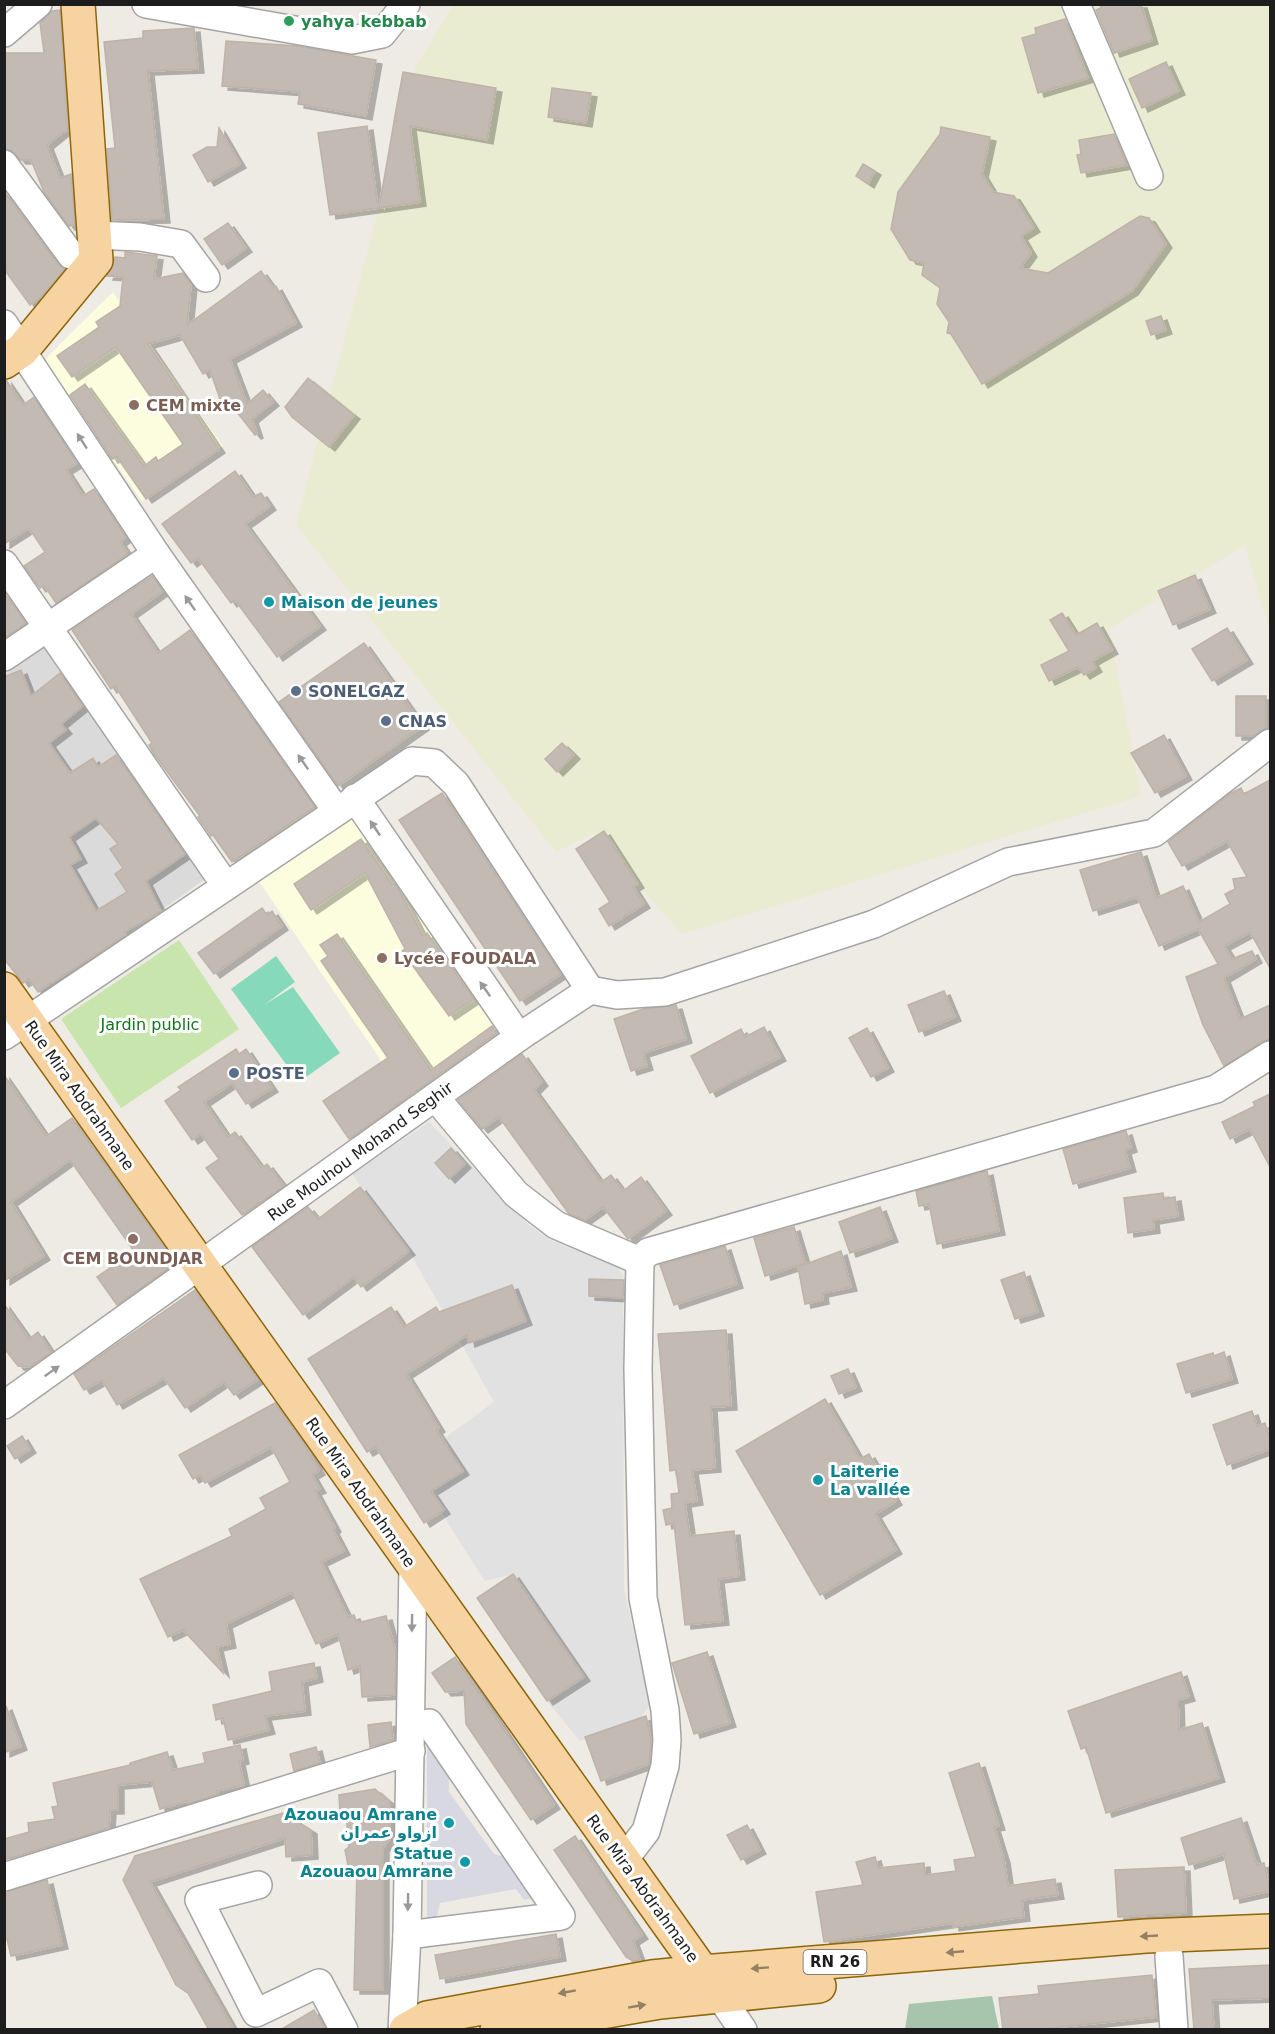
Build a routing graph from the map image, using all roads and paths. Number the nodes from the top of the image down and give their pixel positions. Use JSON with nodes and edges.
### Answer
{"nodes":[{"id":1,"x":38,"y":4,"type":"edge"},
{"id":2,"x":78,"y":4,"type":"edge"},
{"id":3,"x":146,"y":4,"type":"edge"},
{"id":4,"x":406,"y":4,"type":"edge"},
{"id":5,"x":1076,"y":4,"type":"edge"},
{"id":6,"x":4,"y":33,"type":"edge"},
{"id":7,"x":4,"y":164,"type":"edge"},
{"id":8,"x":1149,"y":176,"type":"dead end"},
{"id":9,"x":94,"y":248,"type":"junction"},
{"id":10,"x":206,"y":278,"type":"dead end"},
{"id":11,"x":10,"y":345,"type":"edge"},
{"id":12,"x":156,"y":554,"type":"junction"},
{"id":13,"x":4,"y":564,"type":"edge"},
{"id":14,"x":48,"y":628,"type":"junction"},
{"id":15,"x":4,"y":657,"type":"edge"},
{"id":16,"x":1270,"y":743,"type":"edge"},
{"id":17,"x":346,"y":804,"type":"junction"},
{"id":18,"x":226,"y":886,"type":"junction"},
{"id":19,"x":4,"y":989,"type":"edge"},
{"id":20,"x":590,"y":990,"type":"junction"},
{"id":21,"x":16,"y":1028,"type":"edge"},
{"id":22,"x":519,"y":1037,"type":"junction"},
{"id":23,"x":1270,"y":1055,"type":"edge"},
{"id":24,"x":435,"y":1097,"type":"junction"},
{"id":25,"x":640,"y":1261,"type":"junction"},
{"id":26,"x":201,"y":1266,"type":"junction"},
{"id":27,"x":8,"y":1396,"type":"edge"},
{"id":28,"x":413,"y":1564,"type":"junction"},
{"id":29,"x":429,"y":1723,"type":"dead end"},
{"id":30,"x":411,"y":1751,"type":"junction"},
{"id":31,"x":623,"y":1861,"type":"junction"},
{"id":32,"x":4,"y":1877,"type":"edge"},
{"id":33,"x":258,"y":1885,"type":"dead end"},
{"id":34,"x":1270,"y":1933,"type":"edge"},
{"id":35,"x":407,"y":1935,"type":"junction"},
{"id":36,"x":1169,"y":1956,"type":"junction"},
{"id":37,"x":710,"y":1983,"type":"junction"},
{"id":38,"x":344,"y":2030,"type":"edge"},
{"id":39,"x":404,"y":2030,"type":"edge"},
{"id":40,"x":497,"y":2030,"type":"edge"},
{"id":41,"x":743,"y":2030,"type":"edge"},
{"id":42,"x":1174,"y":2030,"type":"edge"}],
"edges":[{"from":1,"to":6,"type":"street"},
{"from":2,"to":9,"type":"main road"},
{"from":3,"to":4,"type":"street"},
{"from":5,"to":8,"type":"street"},
{"from":7,"to":9,"type":"street"},
{"from":9,"to":10,"type":"street"},
{"from":9,"to":11,"type":"main road"},
{"from":12,"to":11,"type":"street","one_way":true},
{"from":12,"to":14,"type":"street"},
{"from":17,"to":12,"type":"street","one_way":true},
{"from":13,"to":14,"type":"street"},
{"from":14,"to":15,"type":"street"},
{"from":14,"to":18,"type":"street"},
{"from":16,"to":20,"type":"street"},
{"from":17,"to":18,"type":"street"},
{"from":17,"to":20,"type":"street"},
{"from":22,"to":17,"type":"street","one_way":true},
{"from":18,"to":21,"type":"street"},
{"from":19,"to":21,"type":"main road","name":"Rue Mira Abdrahmane"},
{"from":20,"to":22,"type":"street","name":"Rue Mouhou Mohand Seghir"},
{"from":21,"to":26,"type":"main road","name":"Rue Mira Abdrahmane"},
{"from":22,"to":24,"type":"street","name":"Rue Mouhou Mohand Seghir"},
{"from":23,"to":25,"type":"street"},
{"from":24,"to":25,"type":"street"},
{"from":24,"to":26,"type":"street","name":"Rue Mouhou Mohand Seghir"},
{"from":25,"to":31,"type":"street"},
{"from":27,"to":26,"type":"street","name":"Rue Mouhou Mohand Seghir","one_way":true},
{"from":26,"to":28,"type":"main road","name":"Rue Mira Abdrahmane"},
{"from":28,"to":30,"type":"street","one_way":true},
{"from":28,"to":31,"type":"main road","name":"Rue Mira Abdrahmane"},
{"from":29,"to":35,"type":"street"},
{"from":30,"to":32,"type":"street"},
{"from":30,"to":35,"type":"street","one_way":true},
{"from":31,"to":37,"type":"main road","name":"Rue Mira Abdrahmane"},
{"from":33,"to":38,"type":"street"},
{"from":34,"to":36,"type":"main road","number":"RN 26"},
{"from":34,"to":37,"type":"main road","number":"RN 26","one_way":true},
{"from":35,"to":39,"type":"street"},
{"from":36,"to":37,"type":"main road","number":"RN 26"},
{"from":36,"to":42,"type":"street"},
{"from":37,"to":39,"type":"main road","number":"RN 26","one_way":true},
{"from":40,"to":37,"type":"main road","number":"RN 26","one_way":true},
{"from":37,"to":41,"type":"street"}]}
